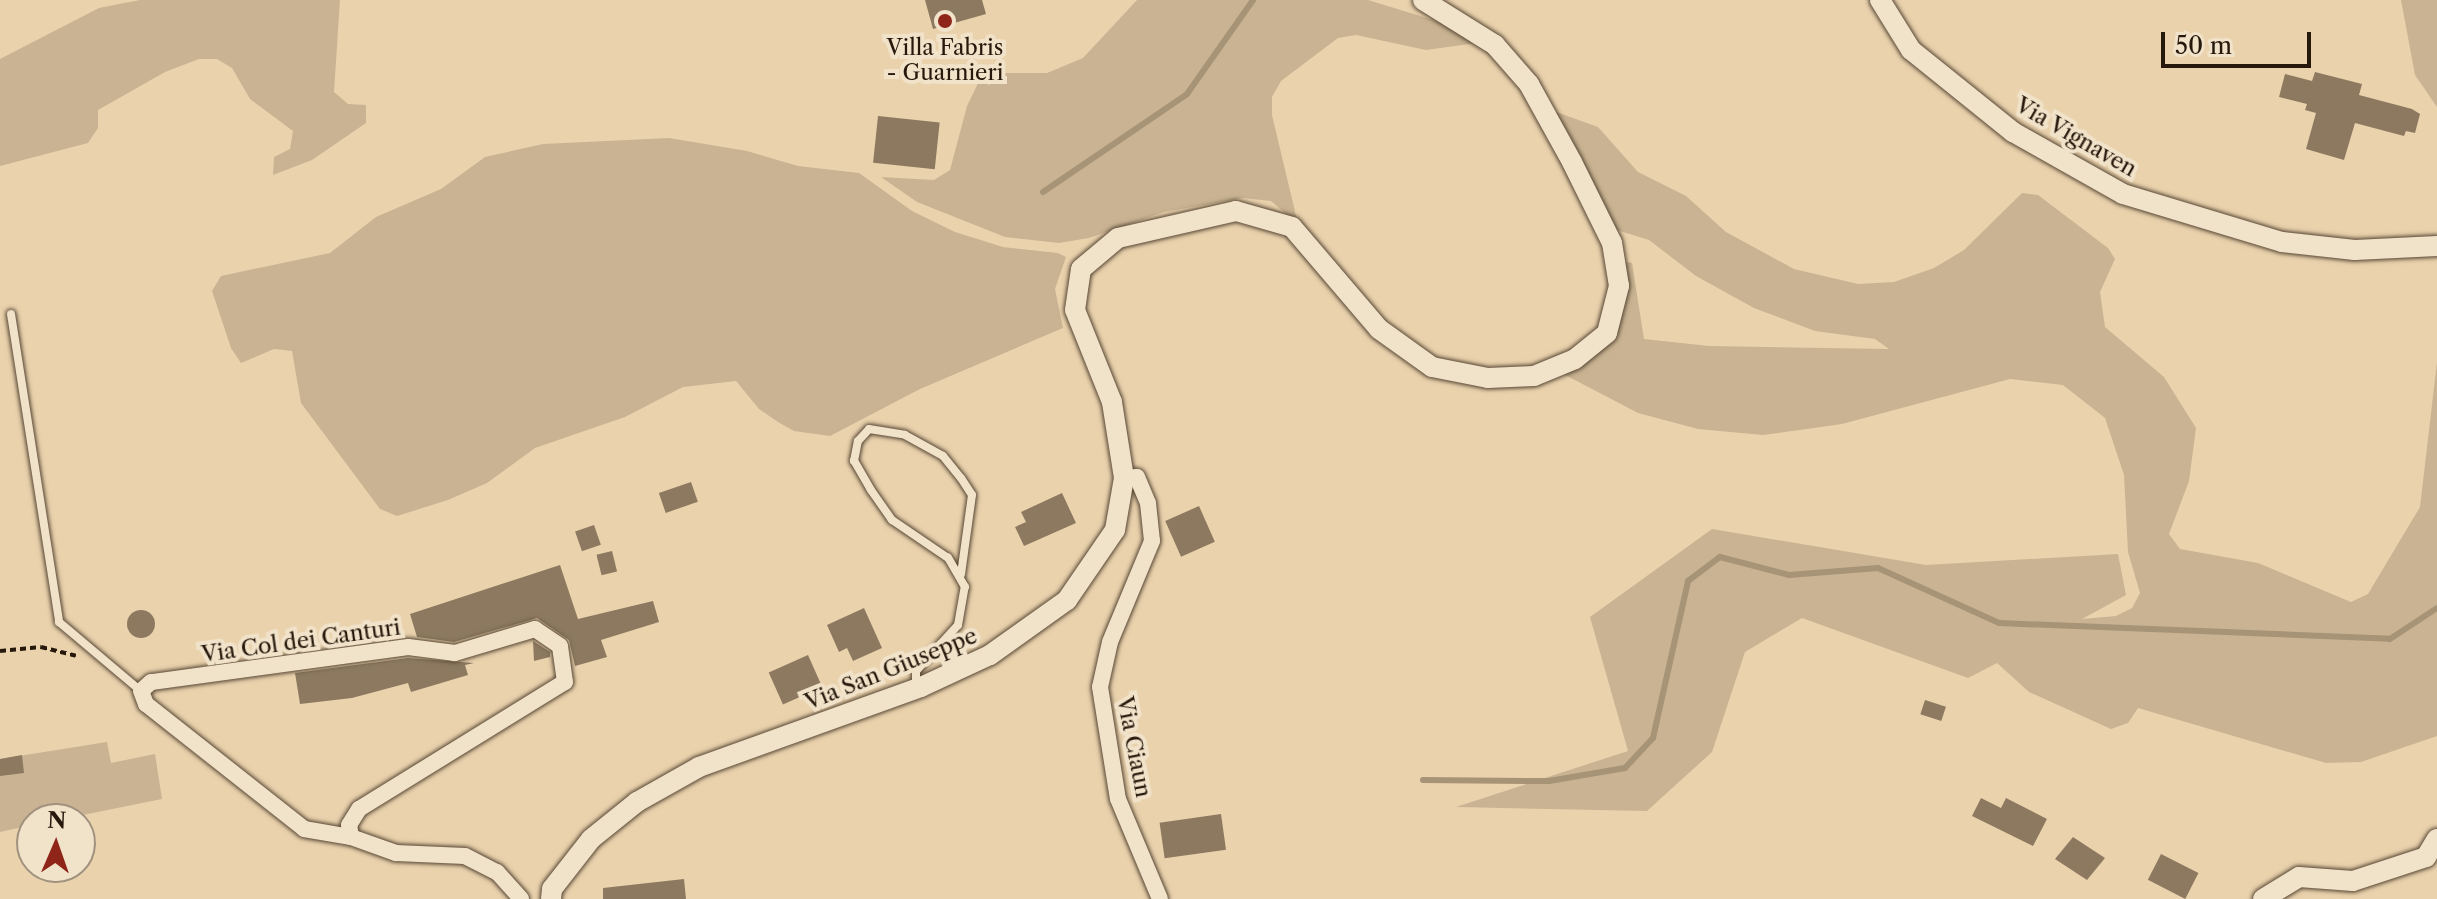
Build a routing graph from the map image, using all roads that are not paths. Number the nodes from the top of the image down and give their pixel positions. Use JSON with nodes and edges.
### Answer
{"nodes":[{"id":1,"x":1423,"y":0,"type":"edge"},
{"id":2,"x":1880,"y":0,"type":"edge"},
{"id":3,"x":2437,"y":246,"type":"edge"},
{"id":4,"x":11,"y":314,"type":"dead end"},
{"id":5,"x":1124,"y":478,"type":"junction"},
{"id":6,"x":961,"y":574,"type":"junction"},
{"id":7,"x":916,"y":689,"type":"junction"},
{"id":8,"x":141,"y":691,"type":"junction"},
{"id":9,"x":351,"y":837,"type":"junction"},
{"id":10,"x":2437,"y":839,"type":"edge"},
{"id":11,"x":521,"y":899,"type":"edge"},
{"id":12,"x":551,"y":899,"type":"edge"},
{"id":13,"x":1160,"y":899,"type":"edge"},
{"id":14,"x":2263,"y":899,"type":"edge"}],
"edges":[{"from":1,"to":5,"type":"street","name":"Via San Giuseppe"},
{"from":2,"to":3,"type":"street","name":"Via Vignaven"},
{"from":4,"to":8,"type":"lane"},
{"from":5,"to":7,"type":"street","name":"Via San Giuseppe"},
{"from":5,"to":13,"type":"street","name":"Via Ciaun"},
{"from":6,"to":6,"type":"lane"},
{"from":6,"to":7,"type":"lane"},
{"from":7,"to":12,"type":"street","name":"Via San Giuseppe"},
{"from":8,"to":9,"type":"street"},
{"from":8,"to":9,"type":"street","name":"Via Col dei Canturi"},
{"from":9,"to":11,"type":"street"},
{"from":10,"to":14,"type":"street"}]}
